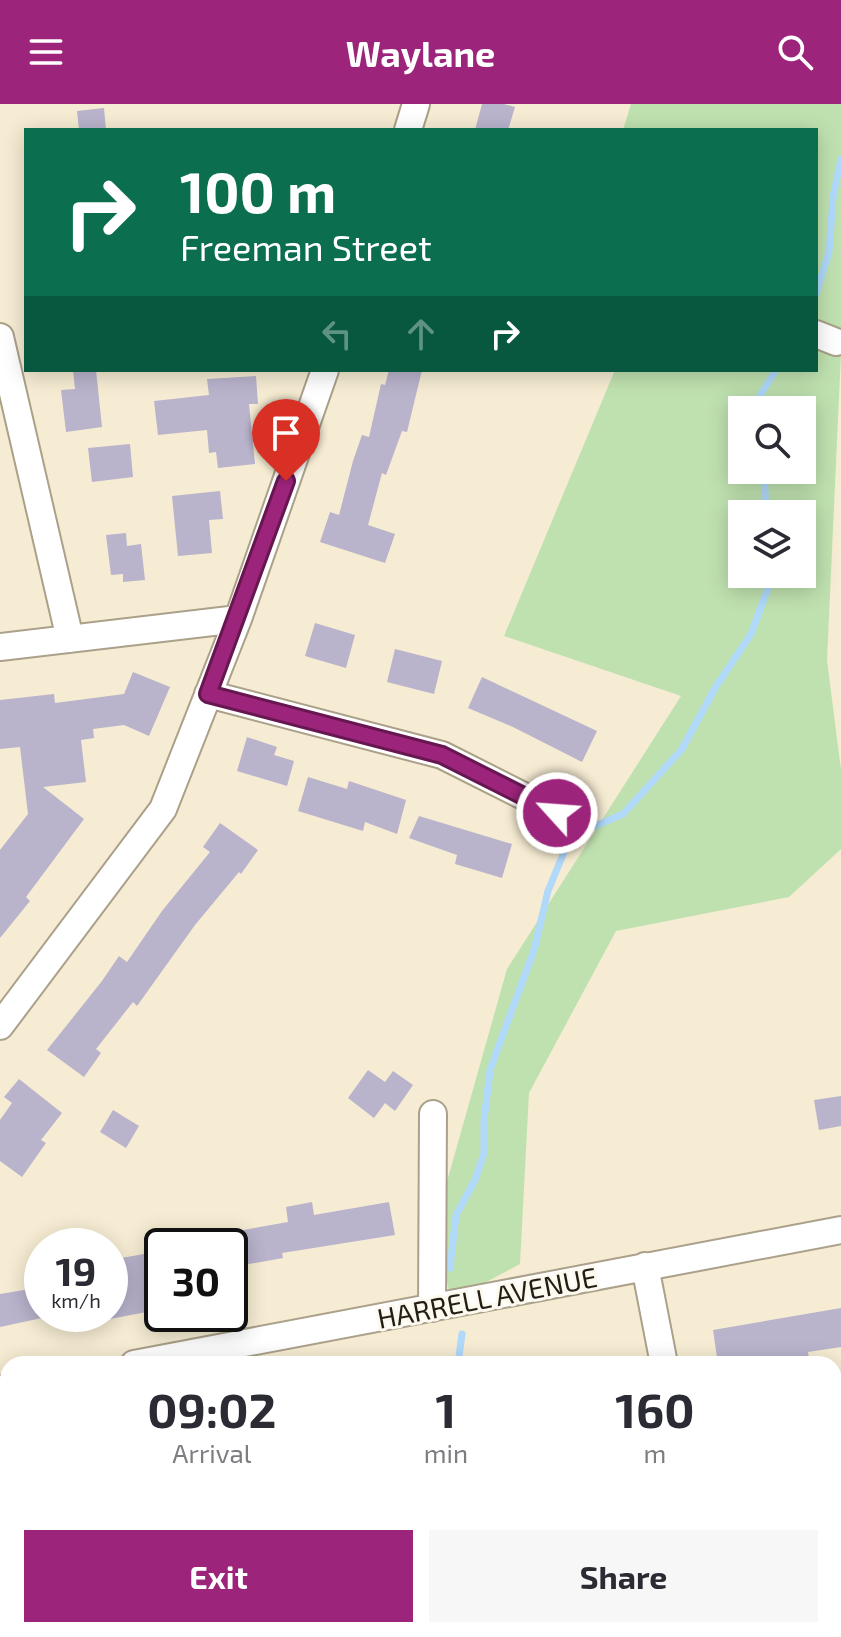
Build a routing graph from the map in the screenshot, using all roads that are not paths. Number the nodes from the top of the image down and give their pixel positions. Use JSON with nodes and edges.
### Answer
{"nodes":[{"id":1,"x":416,"y":104,"type":"edge"},
{"id":2,"x":409,"y":128,"type":"edge"},
{"id":3,"x":0,"y":337,"type":"edge"},
{"id":4,"x":324,"y":372,"type":"edge"},
{"id":5,"x":238,"y":619,"type":"junction"},
{"id":6,"x":70,"y":639,"type":"junction"},
{"id":7,"x":0,"y":647,"type":"edge"},
{"id":8,"x":208,"y":694,"type":"junction"},
{"id":9,"x":557,"y":813,"type":"dead end"},
{"id":10,"x":0,"y":1026,"type":"edge"},
{"id":11,"x":433,"y":1114,"type":"dead end"},
{"id":12,"x":841,"y":1230,"type":"edge"},
{"id":13,"x":645,"y":1266,"type":"junction"},
{"id":14,"x":432,"y":1308,"type":"junction"},
{"id":15,"x":177,"y":1356,"type":"edge"},
{"id":16,"x":662,"y":1356,"type":"edge"}],
"edges":[{"from":1,"to":2,"type":"street"},
{"from":3,"to":6,"type":"street"},
{"from":4,"to":5,"type":"street"},
{"from":5,"to":6,"type":"street"},
{"from":5,"to":8,"type":"street"},
{"from":6,"to":7,"type":"street"},
{"from":8,"to":9,"type":"street"},
{"from":8,"to":10,"type":"street"},
{"from":11,"to":14,"type":"street"},
{"from":12,"to":13,"type":"street","name":"HARRELL AVENUE"},
{"from":13,"to":14,"type":"street","name":"HARRELL AVENUE"},
{"from":13,"to":16,"type":"street"},
{"from":14,"to":15,"type":"street","name":"HARRELL AVENUE"}]}
